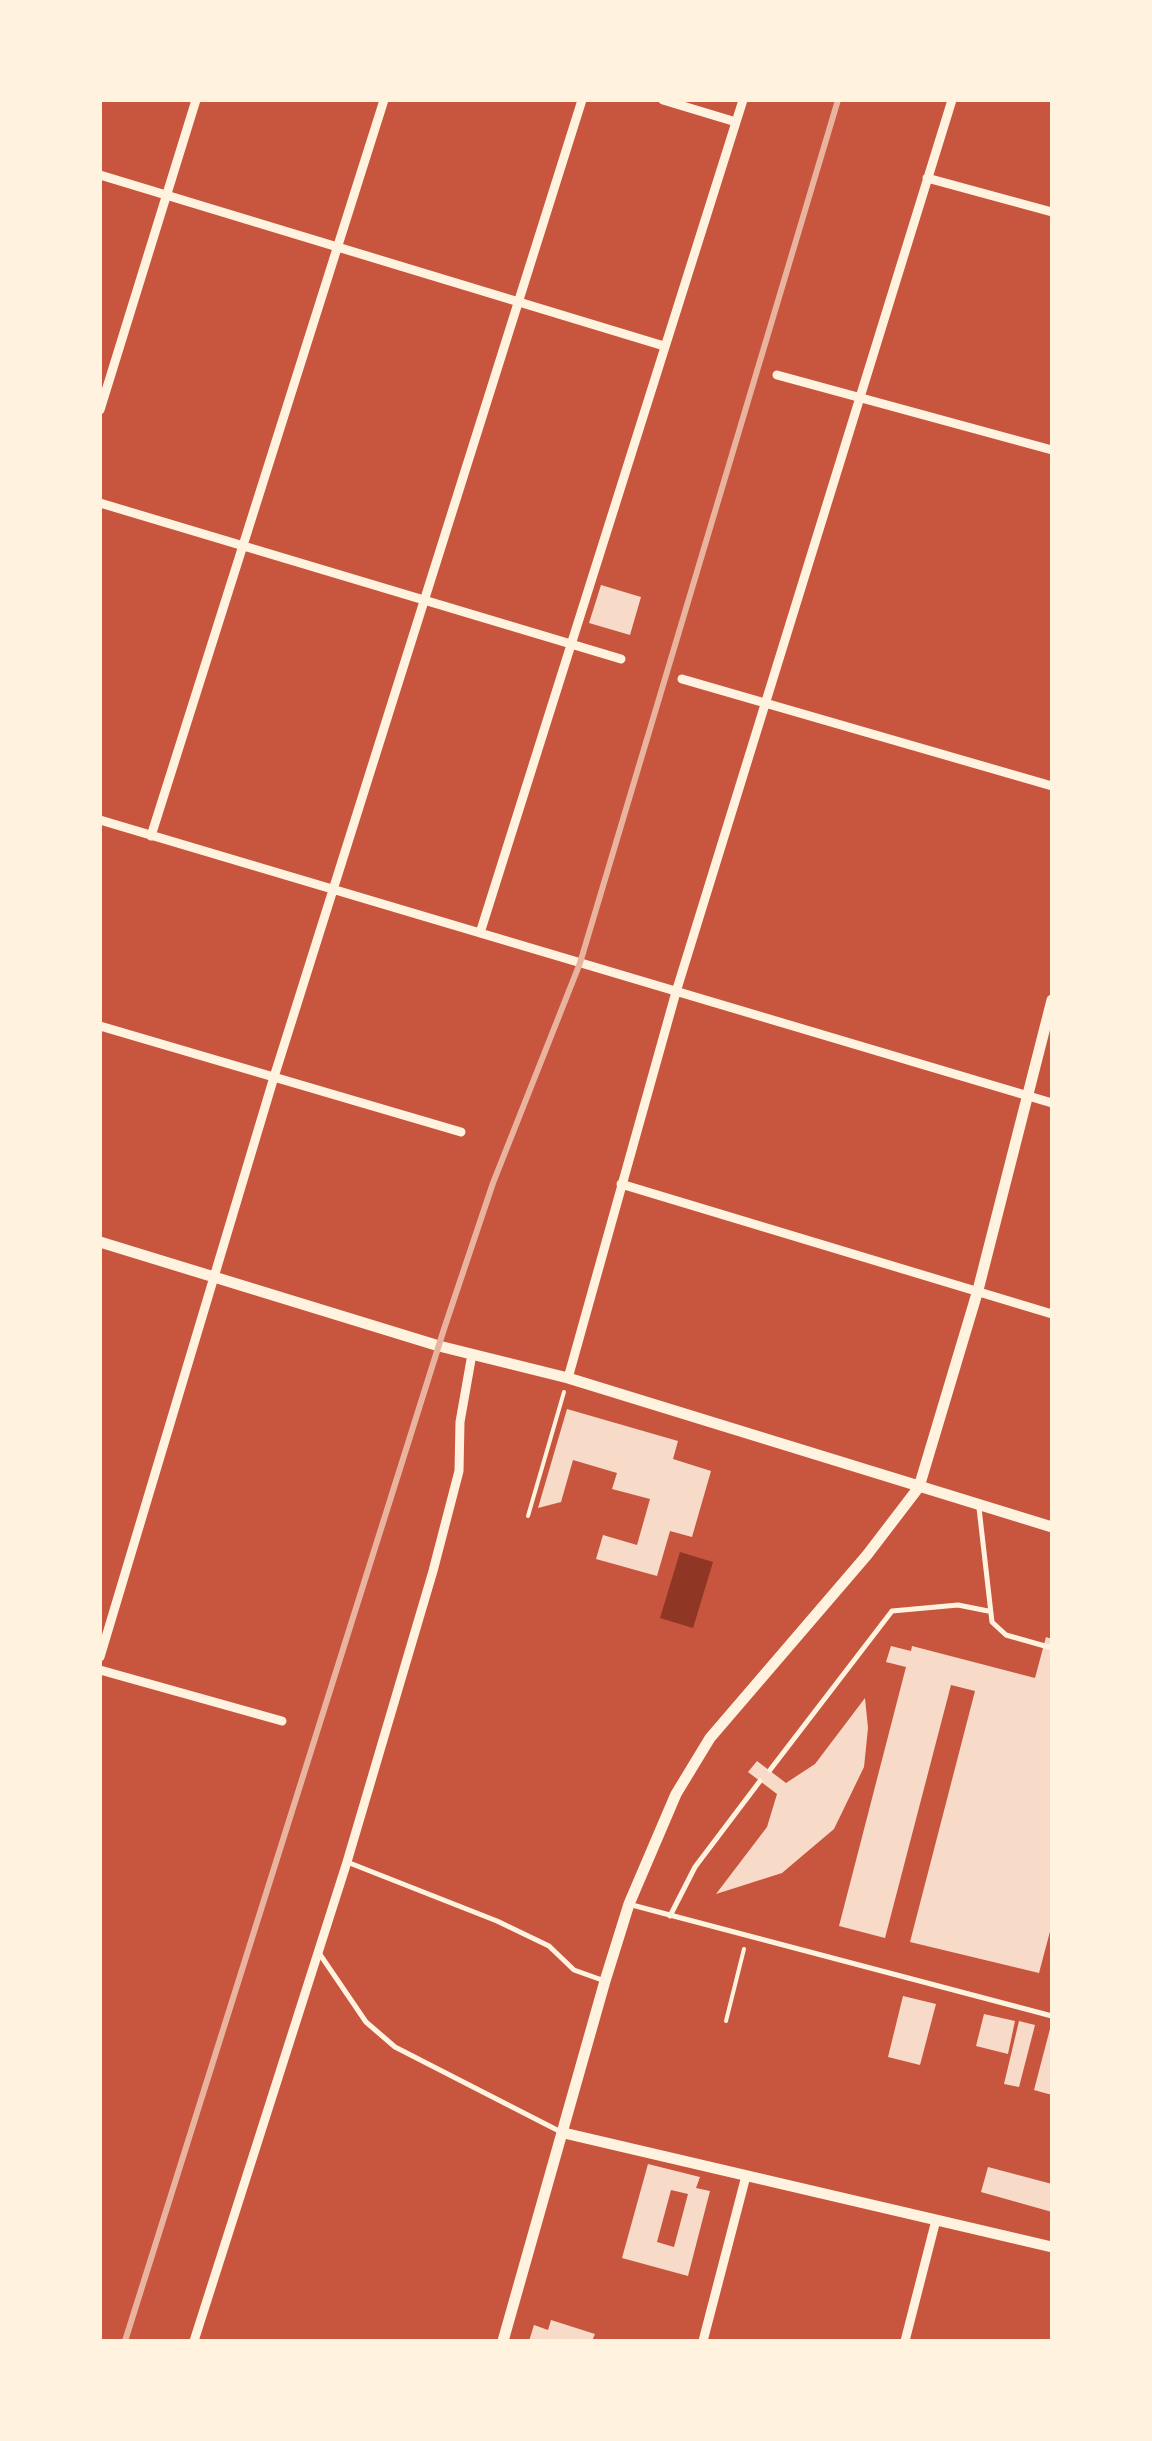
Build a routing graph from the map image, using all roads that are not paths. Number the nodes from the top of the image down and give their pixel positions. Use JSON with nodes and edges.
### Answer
{"nodes":[{"id":1,"x":196,"y":100,"type":"edge"},
{"id":2,"x":384,"y":100,"type":"edge"},
{"id":3,"x":582,"y":100,"type":"edge"},
{"id":4,"x":663,"y":100,"type":"edge"},
{"id":5,"x":744,"y":100,"type":"edge"},
{"id":6,"x":952,"y":100,"type":"edge"},
{"id":7,"x":736,"y":122,"type":"junction"},
{"id":8,"x":100,"y":174,"type":"edge"},
{"id":9,"x":926,"y":178,"type":"junction"},
{"id":10,"x":166,"y":195,"type":"junction"},
{"id":11,"x":1052,"y":212,"type":"edge"},
{"id":12,"x":338,"y":247,"type":"junction"},
{"id":13,"x":522,"y":302,"type":"junction"},
{"id":14,"x":664,"y":346,"type":"junction"},
{"id":15,"x":777,"y":375,"type":"dead end"},
{"id":16,"x":858,"y":398,"type":"junction"},
{"id":17,"x":100,"y":410,"type":"edge"},
{"id":18,"x":1052,"y":450,"type":"edge"},
{"id":19,"x":100,"y":502,"type":"edge"},
{"id":20,"x":243,"y":546,"type":"junction"},
{"id":21,"x":428,"y":599,"type":"junction"},
{"id":22,"x":571,"y":643,"type":"junction"},
{"id":23,"x":620,"y":659,"type":"dead end"},
{"id":24,"x":682,"y":679,"type":"dead end"},
{"id":25,"x":768,"y":701,"type":"junction"},
{"id":26,"x":1052,"y":786,"type":"edge"},
{"id":27,"x":100,"y":820,"type":"edge"},
{"id":28,"x":151,"y":836,"type":"junction"},
{"id":29,"x":335,"y":889,"type":"junction"},
{"id":30,"x":480,"y":933,"type":"junction"},
{"id":31,"x":676,"y":992,"type":"junction"},
{"id":32,"x":1052,"y":1000,"type":"edge"},
{"id":33,"x":100,"y":1026,"type":"edge"},
{"id":34,"x":274,"y":1077,"type":"junction"},
{"id":35,"x":1028,"y":1096,"type":"junction"},
{"id":36,"x":1052,"y":1103,"type":"edge"},
{"id":37,"x":461,"y":1132,"type":"dead end"},
{"id":38,"x":620,"y":1184,"type":"junction"},
{"id":39,"x":100,"y":1242,"type":"edge"},
{"id":40,"x":216,"y":1276,"type":"junction"},
{"id":41,"x":978,"y":1290,"type":"junction"},
{"id":42,"x":1052,"y":1314,"type":"edge"},
{"id":43,"x":472,"y":1354,"type":"junction"},
{"id":44,"x":568,"y":1378,"type":"junction"},
{"id":45,"x":918,"y":1487,"type":"junction"},
{"id":46,"x":978,"y":1505,"type":"junction"},
{"id":47,"x":1052,"y":1527,"type":"edge"},
{"id":48,"x":988,"y":1611,"type":"junction"},
{"id":49,"x":1052,"y":1648,"type":"edge"},
{"id":50,"x":100,"y":1657,"type":"edge"},
{"id":51,"x":100,"y":1670,"type":"edge"},
{"id":52,"x":282,"y":1721,"type":"dead end"},
{"id":53,"x":770,"y":1770,"type":"dead end"},
{"id":54,"x":760,"y":1781,"type":"dead end"},
{"id":55,"x":347,"y":1862,"type":"junction"},
{"id":56,"x":629,"y":1904,"type":"junction"},
{"id":57,"x":670,"y":1916,"type":"junction"},
{"id":58,"x":319,"y":1952,"type":"junction"},
{"id":59,"x":605,"y":1981,"type":"junction"},
{"id":60,"x":1052,"y":2016,"type":"edge"},
{"id":61,"x":564,"y":2133,"type":"junction"},
{"id":62,"x":746,"y":2176,"type":"junction"},
{"id":63,"x":936,"y":2220,"type":"junction"},
{"id":64,"x":1052,"y":2247,"type":"edge"},
{"id":65,"x":194,"y":2341,"type":"edge"},
{"id":66,"x":503,"y":2341,"type":"edge"},
{"id":67,"x":702,"y":2341,"type":"edge"},
{"id":68,"x":904,"y":2341,"type":"edge"}],
"edges":[{"from":1,"to":10,"type":"street"},
{"from":2,"to":12,"type":"street"},
{"from":3,"to":13,"type":"street"},
{"from":4,"to":7,"type":"street"},
{"from":5,"to":7,"type":"street"},
{"from":6,"to":9,"type":"street"},
{"from":7,"to":14,"type":"street"},
{"from":8,"to":10,"type":"street"},
{"from":9,"to":11,"type":"street"},
{"from":9,"to":16,"type":"street"},
{"from":10,"to":12,"type":"street"},
{"from":10,"to":17,"type":"street"},
{"from":12,"to":13,"type":"street"},
{"from":12,"to":20,"type":"street"},
{"from":13,"to":14,"type":"street"},
{"from":13,"to":21,"type":"street"},
{"from":14,"to":22,"type":"street"},
{"from":15,"to":16,"type":"street"},
{"from":16,"to":18,"type":"street"},
{"from":16,"to":25,"type":"street"},
{"from":19,"to":20,"type":"street"},
{"from":20,"to":21,"type":"street"},
{"from":20,"to":28,"type":"street"},
{"from":21,"to":22,"type":"street"},
{"from":21,"to":29,"type":"street"},
{"from":22,"to":23,"type":"street"},
{"from":22,"to":30,"type":"street"},
{"from":24,"to":25,"type":"street"},
{"from":25,"to":26,"type":"street"},
{"from":25,"to":31,"type":"street"},
{"from":27,"to":28,"type":"street"},
{"from":28,"to":29,"type":"street"},
{"from":29,"to":30,"type":"street"},
{"from":29,"to":34,"type":"street"},
{"from":30,"to":31,"type":"street"},
{"from":31,"to":35,"type":"street"},
{"from":31,"to":38,"type":"street"},
{"from":32,"to":35,"type":"street"},
{"from":33,"to":34,"type":"street"},
{"from":34,"to":37,"type":"street"},
{"from":34,"to":40,"type":"street"},
{"from":35,"to":36,"type":"street"},
{"from":35,"to":41,"type":"street"},
{"from":38,"to":41,"type":"street"},
{"from":38,"to":44,"type":"street"},
{"from":39,"to":40,"type":"street"},
{"from":40,"to":43,"type":"street"},
{"from":40,"to":50,"type":"street"},
{"from":41,"to":42,"type":"street"},
{"from":41,"to":45,"type":"street"},
{"from":43,"to":44,"type":"street"},
{"from":43,"to":55,"type":"street"},
{"from":44,"to":45,"type":"street"},
{"from":45,"to":46,"type":"street"},
{"from":45,"to":56,"type":"street"},
{"from":46,"to":47,"type":"street"},
{"from":46,"to":48,"type":"lane"},
{"from":48,"to":49,"type":"lane"},
{"from":48,"to":53,"type":"lane"},
{"from":51,"to":52,"type":"street"},
{"from":54,"to":57,"type":"lane"},
{"from":55,"to":58,"type":"street"},
{"from":55,"to":59,"type":"lane"},
{"from":56,"to":57,"type":"lane"},
{"from":56,"to":59,"type":"street"},
{"from":57,"to":60,"type":"lane"},
{"from":58,"to":61,"type":"lane"},
{"from":58,"to":65,"type":"street"},
{"from":59,"to":61,"type":"street"},
{"from":61,"to":62,"type":"street"},
{"from":61,"to":66,"type":"street"},
{"from":62,"to":63,"type":"street"},
{"from":62,"to":67,"type":"street"},
{"from":63,"to":64,"type":"street"},
{"from":63,"to":68,"type":"street"}]}
